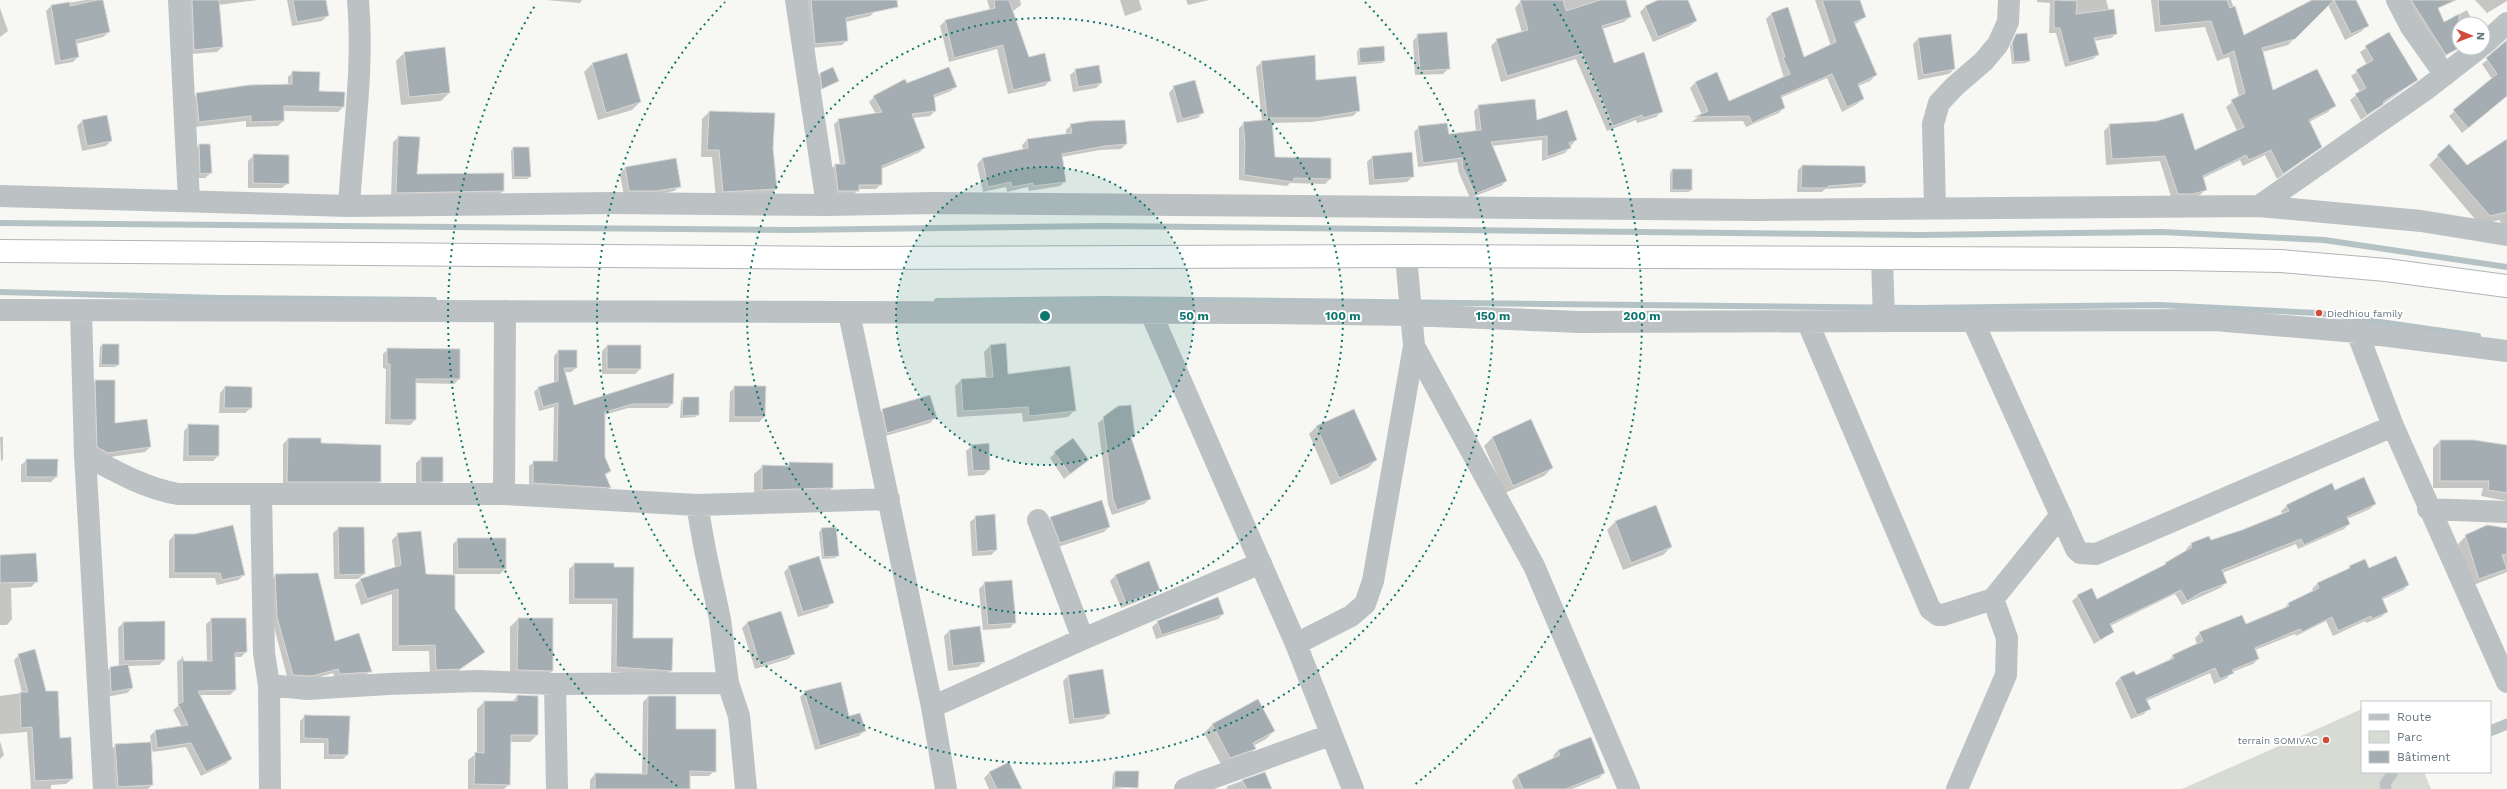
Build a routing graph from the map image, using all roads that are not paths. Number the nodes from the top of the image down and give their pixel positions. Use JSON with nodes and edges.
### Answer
{"nodes":[{"id":1,"x":180,"y":0,"type":"edge"},
{"id":2,"x":358,"y":0,"type":"edge"},
{"id":3,"x":796,"y":0,"type":"edge"},
{"id":4,"x":2009,"y":0,"type":"edge"},
{"id":5,"x":2397,"y":0,"type":"edge"},
{"id":6,"x":2507,"y":22,"type":"edge"},
{"id":7,"x":2491,"y":37,"type":"edge"},
{"id":8,"x":2469,"y":56,"type":"edge"},
{"id":9,"x":2445,"y":75,"type":"junction"},
{"id":10,"x":0,"y":196,"type":"edge"},
{"id":11,"x":189,"y":201,"type":"junction"},
{"id":12,"x":827,"y":205,"type":"junction"},
{"id":13,"x":349,"y":206,"type":"junction"},
{"id":14,"x":2259,"y":206,"type":"junction"},
{"id":15,"x":1935,"y":208,"type":"junction"},
{"id":16,"x":2507,"y":235,"type":"edge"},
{"id":17,"x":0,"y":251,"type":"edge"},
{"id":18,"x":1406,"y":256,"type":"junction"},
{"id":19,"x":1882,"y":258,"type":"junction"},
{"id":20,"x":2507,"y":286,"type":"edge"},
{"id":21,"x":1410,"y":306,"type":"junction"},
{"id":22,"x":0,"y":310,"type":"edge"},
{"id":23,"x":81,"y":311,"type":"junction"},
{"id":24,"x":505,"y":311,"type":"junction"},
{"id":25,"x":849,"y":313,"type":"junction"},
{"id":26,"x":1151,"y":313,"type":"junction"},
{"id":27,"x":1972,"y":319,"type":"junction"},
{"id":28,"x":1884,"y":321,"type":"junction"},
{"id":29,"x":1808,"y":323,"type":"junction"},
{"id":30,"x":2357,"y":332,"type":"junction"},
{"id":31,"x":1414,"y":346,"type":"junction"},
{"id":32,"x":2507,"y":351,"type":"edge"},
{"id":33,"x":2393,"y":426,"type":"junction"},
{"id":34,"x":84,"y":455,"type":"junction"},
{"id":35,"x":261,"y":494,"type":"junction"},
{"id":36,"x":504,"y":494,"type":"junction"},
{"id":37,"x":889,"y":499,"type":"junction"},
{"id":38,"x":697,"y":505,"type":"junction"},
{"id":39,"x":2428,"y":509,"type":"junction"},
{"id":40,"x":2507,"y":512,"type":"edge"},
{"id":41,"x":2061,"y":515,"type":"junction"},
{"id":42,"x":1038,"y":520,"type":"dead end"},
{"id":43,"x":1260,"y":563,"type":"junction"},
{"id":44,"x":1994,"y":599,"type":"junction"},
{"id":45,"x":1083,"y":638,"type":"junction"},
{"id":46,"x":1296,"y":644,"type":"junction"},
{"id":47,"x":2507,"y":682,"type":"edge"},
{"id":48,"x":728,"y":683,"type":"junction"},
{"id":49,"x":555,"y":684,"type":"junction"},
{"id":50,"x":269,"y":685,"type":"junction"},
{"id":51,"x":932,"y":707,"type":"junction"},
{"id":52,"x":2507,"y":724,"type":"edge"},
{"id":53,"x":2491,"y":731,"type":"edge"},
{"id":54,"x":1330,"y":735,"type":"junction"},
{"id":55,"x":2392,"y":773,"type":"edge"},
{"id":56,"x":1204,"y":785,"type":"edge"},
{"id":57,"x":104,"y":789,"type":"edge"},
{"id":58,"x":270,"y":789,"type":"edge"},
{"id":59,"x":557,"y":789,"type":"edge"},
{"id":60,"x":746,"y":789,"type":"edge"},
{"id":61,"x":946,"y":789,"type":"edge"},
{"id":62,"x":1185,"y":789,"type":"edge"},
{"id":63,"x":1353,"y":789,"type":"edge"},
{"id":64,"x":1629,"y":789,"type":"edge"},
{"id":65,"x":1957,"y":789,"type":"edge"},
{"id":66,"x":2386,"y":789,"type":"edge"}],
"edges":[{"from":1,"to":11,"type":"street"},
{"from":2,"to":13,"type":"street"},
{"from":3,"to":12,"type":"street"},
{"from":4,"to":15,"type":"street"},
{"from":5,"to":9,"type":"street"},
{"from":6,"to":7,"type":"street"},
{"from":8,"to":9,"type":"street"},
{"from":9,"to":14,"type":"street"},
{"from":10,"to":11,"type":"street"},
{"from":11,"to":13,"type":"street"},
{"from":12,"to":13,"type":"street"},
{"from":12,"to":15,"type":"street"},
{"from":14,"to":15,"type":"street"},
{"from":14,"to":16,"type":"street"},
{"from":17,"to":18,"type":"highway"},
{"from":18,"to":19,"type":"highway"},
{"from":18,"to":21,"type":"street"},
{"from":19,"to":20,"type":"highway"},
{"from":19,"to":28,"type":"street"},
{"from":21,"to":26,"type":"street"},
{"from":21,"to":29,"type":"street"},
{"from":21,"to":31,"type":"street"},
{"from":22,"to":23,"type":"street"},
{"from":23,"to":24,"type":"street"},
{"from":23,"to":34,"type":"street"},
{"from":24,"to":25,"type":"street"},
{"from":24,"to":36,"type":"street"},
{"from":25,"to":26,"type":"street"},
{"from":25,"to":37,"type":"street"},
{"from":26,"to":43,"type":"street"},
{"from":27,"to":28,"type":"street"},
{"from":27,"to":30,"type":"street"},
{"from":27,"to":41,"type":"street"},
{"from":28,"to":29,"type":"street"},
{"from":29,"to":44,"type":"street"},
{"from":30,"to":32,"type":"street"},
{"from":30,"to":33,"type":"street"},
{"from":31,"to":46,"type":"street"},
{"from":31,"to":64,"type":"street"},
{"from":33,"to":39,"type":"street"},
{"from":33,"to":41,"type":"street"},
{"from":34,"to":35,"type":"street"},
{"from":34,"to":57,"type":"street"},
{"from":35,"to":36,"type":"street"},
{"from":35,"to":50,"type":"street"},
{"from":36,"to":38,"type":"street"},
{"from":37,"to":38,"type":"street"},
{"from":37,"to":51,"type":"street"},
{"from":38,"to":48,"type":"street"},
{"from":39,"to":40,"type":"street"},
{"from":39,"to":47,"type":"street"},
{"from":41,"to":44,"type":"street"},
{"from":42,"to":45,"type":"street"},
{"from":43,"to":45,"type":"street"},
{"from":43,"to":46,"type":"street"},
{"from":44,"to":65,"type":"street"},
{"from":45,"to":51,"type":"street"},
{"from":46,"to":54,"type":"street"},
{"from":48,"to":49,"type":"street"},
{"from":48,"to":60,"type":"street"},
{"from":49,"to":50,"type":"street"},
{"from":49,"to":59,"type":"street"},
{"from":50,"to":58,"type":"street"},
{"from":51,"to":61,"type":"street"},
{"from":52,"to":53,"type":"lane"},
{"from":54,"to":56,"type":"street"},
{"from":54,"to":63,"type":"street"},
{"from":55,"to":66,"type":"lane"},
{"from":56,"to":62,"type":"street"}]}
